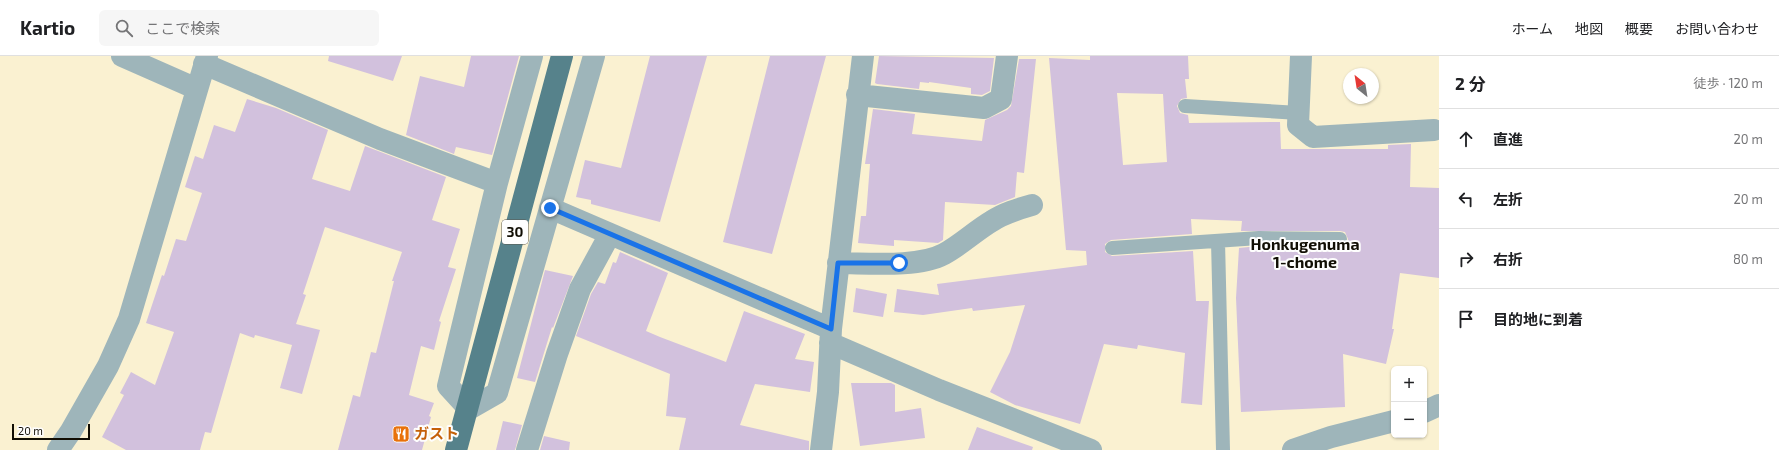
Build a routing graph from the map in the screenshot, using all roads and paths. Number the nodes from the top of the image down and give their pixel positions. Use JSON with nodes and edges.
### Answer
{"nodes":[{"id":1,"x":122,"y":56,"type":"edge"},
{"id":2,"x":532,"y":56,"type":"edge"},
{"id":3,"x":562,"y":56,"type":"edge"},
{"id":4,"x":594,"y":56,"type":"edge"},
{"id":5,"x":863,"y":56,"type":"edge"},
{"id":6,"x":1007,"y":56,"type":"edge"},
{"id":7,"x":1301,"y":56,"type":"edge"},
{"id":8,"x":206,"y":60,"type":"edge"},
{"id":9,"x":197,"y":89,"type":"junction"},
{"id":10,"x":857,"y":95,"type":"junction"},
{"id":11,"x":1185,"y":106,"type":"dead end"},
{"id":12,"x":1299,"y":113,"type":"junction"},
{"id":13,"x":1434,"y":130,"type":"dead end"},
{"id":14,"x":497,"y":183,"type":"junction"},
{"id":15,"x":1032,"y":205,"type":"dead end"},
{"id":16,"x":550,"y":208,"type":"junction"},
{"id":17,"x":610,"y":234,"type":"junction"},
{"id":18,"x":1340,"y":240,"type":"dead end"},
{"id":19,"x":1218,"y":241,"type":"junction"},
{"id":20,"x":1112,"y":248,"type":"dead end"},
{"id":21,"x":838,"y":263,"type":"junction"},
{"id":22,"x":830,"y":336,"type":"junction"},
{"id":23,"x":1439,"y":405,"type":"edge"},
{"id":24,"x":469,"y":408,"type":"junction"},
{"id":25,"x":1427,"y":411,"type":"edge"},
{"id":26,"x":1391,"y":422,"type":"edge"},
{"id":27,"x":58,"y":450,"type":"edge"},
{"id":28,"x":456,"y":450,"type":"edge"},
{"id":29,"x":527,"y":450,"type":"edge"},
{"id":30,"x":821,"y":450,"type":"edge"},
{"id":31,"x":1089,"y":450,"type":"edge"},
{"id":32,"x":1223,"y":450,"type":"edge"},
{"id":33,"x":1293,"y":450,"type":"edge"}],
"edges":[{"from":1,"to":9,"type":"street"},
{"from":2,"to":14,"type":"street"},
{"from":3,"to":24,"type":"main road","number":"30"},
{"from":4,"to":16,"type":"street"},
{"from":5,"to":10,"type":"street"},
{"from":6,"to":10,"type":"street"},
{"from":7,"to":12,"type":"street"},
{"from":8,"to":9,"type":"street"},
{"from":8,"to":14,"type":"street"},
{"from":9,"to":27,"type":"street"},
{"from":10,"to":21,"type":"street"},
{"from":11,"to":12,"type":"lane"},
{"from":12,"to":13,"type":"street"},
{"from":14,"to":24,"type":"street"},
{"from":15,"to":21,"type":"street"},
{"from":16,"to":17,"type":"street"},
{"from":16,"to":24,"type":"street"},
{"from":17,"to":22,"type":"street"},
{"from":17,"to":29,"type":"street"},
{"from":18,"to":19,"type":"lane"},
{"from":19,"to":20,"type":"lane"},
{"from":19,"to":32,"type":"lane"},
{"from":21,"to":22,"type":"street"},
{"from":22,"to":30,"type":"street"},
{"from":22,"to":31,"type":"street"},
{"from":23,"to":25,"type":"street"},
{"from":24,"to":28,"type":"main road","number":"30"},
{"from":26,"to":33,"type":"street"}]}
